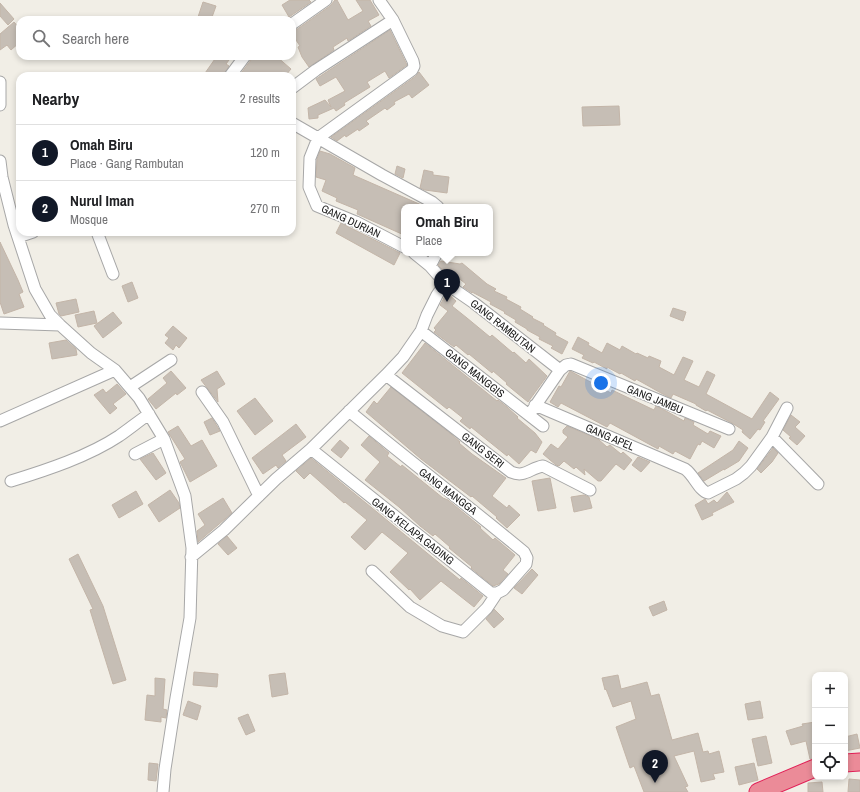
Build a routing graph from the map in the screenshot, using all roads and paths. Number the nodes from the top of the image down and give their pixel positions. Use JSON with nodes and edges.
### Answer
{"nodes":[{"id":1,"x":326,"y":0,"type":"edge"},
{"id":2,"x":379,"y":0,"type":"edge"},
{"id":3,"x":393,"y":20,"type":"junction"},
{"id":4,"x":296,"y":21,"type":"edge"},
{"id":5,"x":242,"y":60,"type":"edge"},
{"id":6,"x":233,"y":72,"type":"edge"},
{"id":7,"x":0,"y":82,"type":"edge"},
{"id":8,"x":296,"y":85,"type":"edge"},
{"id":9,"x":0,"y":105,"type":"edge"},
{"id":10,"x":296,"y":125,"type":"edge"},
{"id":11,"x":318,"y":138,"type":"junction"},
{"id":12,"x":0,"y":161,"type":"edge"},
{"id":13,"x":434,"y":204,"type":"edge"},
{"id":14,"x":16,"y":230,"type":"edge"},
{"id":15,"x":21,"y":236,"type":"edge"},
{"id":16,"x":99,"y":236,"type":"edge"},
{"id":17,"x":18,"y":237,"type":"joint"},
{"id":18,"x":401,"y":245,"type":"edge"},
{"id":19,"x":418,"y":256,"type":"edge"},
{"id":20,"x":435,"y":256,"type":"edge"},
{"id":21,"x":430,"y":266,"type":"junction"},
{"id":22,"x":113,"y":274,"type":"dead end"},
{"id":23,"x":445,"y":283,"type":"junction"},
{"id":24,"x":0,"y":323,"type":"edge"},
{"id":25,"x":60,"y":325,"type":"junction"},
{"id":26,"x":421,"y":331,"type":"junction"},
{"id":27,"x":172,"y":360,"type":"dead end"},
{"id":28,"x":115,"y":370,"type":"junction"},
{"id":29,"x":560,"y":370,"type":"junction"},
{"id":30,"x":386,"y":375,"type":"junction"},
{"id":31,"x":130,"y":387,"type":"junction"},
{"id":32,"x":202,"y":392,"type":"dead end"},
{"id":33,"x":535,"y":405,"type":"junction"},
{"id":34,"x":786,"y":408,"type":"dead end"},
{"id":35,"x":350,"y":411,"type":"junction"},
{"id":36,"x":149,"y":414,"type":"junction"},
{"id":37,"x":529,"y":415,"type":"junction"},
{"id":38,"x":0,"y":422,"type":"edge"},
{"id":39,"x":543,"y":426,"type":"dead end"},
{"id":40,"x":729,"y":429,"type":"dead end"},
{"id":41,"x":772,"y":437,"type":"junction"},
{"id":42,"x":164,"y":439,"type":"junction"},
{"id":43,"x":310,"y":449,"type":"junction"},
{"id":44,"x":136,"y":454,"type":"dead end"},
{"id":45,"x":11,"y":481,"type":"dead end"},
{"id":46,"x":818,"y":484,"type":"dead end"},
{"id":47,"x":590,"y":490,"type":"dead end"},
{"id":48,"x":259,"y":496,"type":"junction"},
{"id":49,"x":191,"y":557,"type":"junction"},
{"id":50,"x":372,"y":571,"type":"dead end"},
{"id":51,"x":497,"y":593,"type":"junction"},
{"id":52,"x":860,"y":762,"type":"edge"},
{"id":53,"x":848,"y":763,"type":"edge"},
{"id":54,"x":812,"y":769,"type":"edge"},
{"id":55,"x":163,"y":792,"type":"edge"},
{"id":56,"x":758,"y":792,"type":"edge"}],
"edges":[{"from":1,"to":4,"type":"street"},
{"from":2,"to":3,"type":"street"},
{"from":3,"to":8,"type":"street"},
{"from":3,"to":11,"type":"street"},
{"from":5,"to":6,"type":"street"},
{"from":7,"to":9,"type":"street"},
{"from":10,"to":11,"type":"street"},
{"from":11,"to":13,"type":"street"},
{"from":11,"to":18,"type":"street","name":"GANG DURIAN"},
{"from":12,"to":14,"type":"street"},
{"from":15,"to":17,"type":"street"},
{"from":16,"to":22,"type":"street"},
{"from":17,"to":25,"type":"street"},
{"from":19,"to":21,"type":"street"},
{"from":20,"to":21,"type":"street"},
{"from":21,"to":23,"type":"street"},
{"from":23,"to":26,"type":"street"},
{"from":23,"to":29,"type":"street","name":"GANG RAMBUTAN"},
{"from":24,"to":25,"type":"street"},
{"from":25,"to":28,"type":"street"},
{"from":26,"to":30,"type":"street"},
{"from":26,"to":37,"type":"street","name":"GANG MANGGIS"},
{"from":27,"to":31,"type":"street"},
{"from":28,"to":31,"type":"street"},
{"from":28,"to":38,"type":"street"},
{"from":29,"to":33,"type":"street"},
{"from":29,"to":40,"type":"street","name":"GANG JAMBU"},
{"from":30,"to":35,"type":"street"},
{"from":30,"to":47,"type":"street","name":"GANG SERI"},
{"from":31,"to":36,"type":"street"},
{"from":32,"to":48,"type":"street"},
{"from":33,"to":37,"type":"street"},
{"from":33,"to":41,"type":"street","name":"GANG APEL"},
{"from":34,"to":41,"type":"street"},
{"from":35,"to":43,"type":"street"},
{"from":35,"to":51,"type":"street","name":"GANG MANGGA"},
{"from":36,"to":42,"type":"street"},
{"from":36,"to":45,"type":"street"},
{"from":37,"to":39,"type":"street","name":"GANG MANGGIS"},
{"from":41,"to":46,"type":"street"},
{"from":42,"to":44,"type":"street"},
{"from":42,"to":49,"type":"street"},
{"from":43,"to":48,"type":"street"},
{"from":43,"to":51,"type":"street","name":"GANG KELAPA GADING"},
{"from":48,"to":49,"type":"street"},
{"from":49,"to":55,"type":"street"},
{"from":50,"to":51,"type":"street"},
{"from":52,"to":53,"type":"highway"},
{"from":54,"to":56,"type":"highway"}]}
